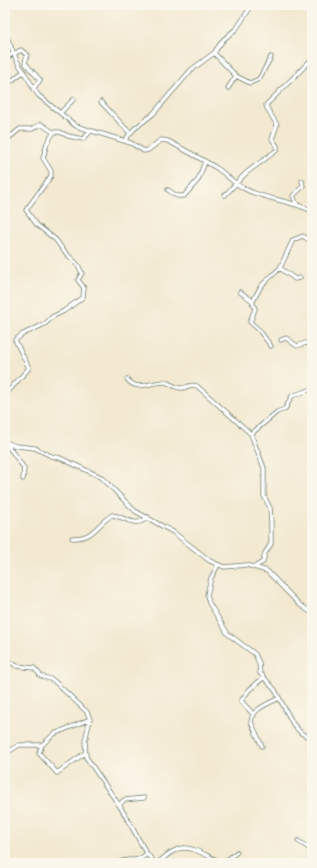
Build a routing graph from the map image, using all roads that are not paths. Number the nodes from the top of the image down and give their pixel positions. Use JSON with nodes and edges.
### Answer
{"nodes":[{"id":1,"x":252,"y":5,"type":"edge"},
{"id":2,"x":5,"y":34,"type":"edge"},
{"id":3,"x":214,"y":52,"type":"junction"},
{"id":4,"x":14,"y":54,"type":"junction"},
{"id":5,"x":271,"y":57,"type":"dead end"},
{"id":6,"x":312,"y":59,"type":"edge"},
{"id":7,"x":5,"y":60,"type":"edge"},
{"id":8,"x":24,"y":71,"type":"junction"},
{"id":9,"x":236,"y":76,"type":"junction"},
{"id":10,"x":5,"y":86,"type":"edge"},
{"id":11,"x":33,"y":88,"type":"junction"},
{"id":12,"x":228,"y":88,"type":"dead end"},
{"id":13,"x":74,"y":99,"type":"dead end"},
{"id":14,"x":101,"y":102,"type":"dead end"},
{"id":15,"x":60,"y":113,"type":"junction"},
{"id":16,"x":91,"y":131,"type":"junction"},
{"id":17,"x":54,"y":132,"type":"junction"},
{"id":18,"x":130,"y":133,"type":"junction"},
{"id":19,"x":124,"y":141,"type":"junction"},
{"id":20,"x":5,"y":142,"type":"edge"},
{"id":21,"x":205,"y":162,"type":"junction"},
{"id":22,"x":302,"y":181,"type":"dead end"},
{"id":23,"x":235,"y":184,"type":"junction"},
{"id":24,"x":168,"y":190,"type":"dead end"},
{"id":25,"x":225,"y":195,"type":"dead end"},
{"id":26,"x":297,"y":204,"type":"junction"},
{"id":27,"x":312,"y":211,"type":"edge"},
{"id":28,"x":312,"y":242,"type":"edge"},
{"id":29,"x":280,"y":268,"type":"junction"},
{"id":30,"x":300,"y":278,"type":"dead end"},
{"id":31,"x":240,"y":292,"type":"dead end"},
{"id":32,"x":252,"y":301,"type":"junction"},
{"id":33,"x":281,"y":340,"type":"dead end"},
{"id":34,"x":271,"y":346,"type":"dead end"},
{"id":35,"x":312,"y":346,"type":"edge"},
{"id":36,"x":127,"y":379,"type":"dead end"},
{"id":37,"x":312,"y":389,"type":"edge"},
{"id":38,"x":5,"y":395,"type":"edge"},
{"id":39,"x":251,"y":434,"type":"junction"},
{"id":40,"x":5,"y":442,"type":"edge"},
{"id":41,"x":23,"y":479,"type":"dead end"},
{"id":42,"x":148,"y":518,"type":"junction"},
{"id":43,"x":72,"y":538,"type":"dead end"},
{"id":44,"x":218,"y":565,"type":"junction"},
{"id":45,"x":254,"y":567,"type":"junction"},
{"id":46,"x":312,"y":613,"type":"edge"},
{"id":47,"x":5,"y":659,"type":"edge"},
{"id":48,"x":263,"y":678,"type":"junction"},
{"id":49,"x":279,"y":698,"type":"junction"},
{"id":50,"x":254,"y":715,"type":"junction"},
{"id":51,"x":90,"y":719,"type":"junction"},
{"id":52,"x":312,"y":739,"type":"edge"},
{"id":53,"x":42,"y":745,"type":"junction"},
{"id":54,"x":262,"y":746,"type":"dead end"},
{"id":55,"x":85,"y":753,"type":"junction"},
{"id":56,"x":5,"y":754,"type":"edge"},
{"id":57,"x":144,"y":798,"type":"dead end"},
{"id":58,"x":119,"y":805,"type":"junction"},
{"id":59,"x":298,"y":841,"type":"dead end"},
{"id":60,"x":237,"y":852,"type":"dead end"},
{"id":61,"x":147,"y":854,"type":"junction"},
{"id":62,"x":312,"y":854,"type":"edge"},
{"id":63,"x":118,"y":863,"type":"edge"},
{"id":64,"x":155,"y":863,"type":"edge"},
{"id":65,"x":158,"y":863,"type":"edge"}],
"edges":[{"from":1,"to":3,"type":"street"},
{"from":2,"to":4,"type":"street"},
{"from":3,"to":9,"type":"street"},
{"from":3,"to":18,"type":"street"},
{"from":4,"to":7,"type":"street"},
{"from":4,"to":8,"type":"street"},
{"from":4,"to":11,"type":"street"},
{"from":5,"to":9,"type":"street"},
{"from":6,"to":23,"type":"street"},
{"from":8,"to":10,"type":"street"},
{"from":8,"to":11,"type":"street"},
{"from":9,"to":12,"type":"street"},
{"from":11,"to":15,"type":"street"},
{"from":13,"to":15,"type":"street"},
{"from":14,"to":18,"type":"street"},
{"from":15,"to":16,"type":"street"},
{"from":16,"to":17,"type":"street"},
{"from":16,"to":19,"type":"street"},
{"from":17,"to":20,"type":"street"},
{"from":17,"to":38,"type":"street"},
{"from":18,"to":19,"type":"street"},
{"from":19,"to":21,"type":"street"},
{"from":21,"to":23,"type":"street"},
{"from":21,"to":24,"type":"street"},
{"from":22,"to":26,"type":"street"},
{"from":23,"to":25,"type":"street"},
{"from":23,"to":26,"type":"street"},
{"from":26,"to":27,"type":"street"},
{"from":28,"to":29,"type":"street"},
{"from":29,"to":30,"type":"street"},
{"from":29,"to":32,"type":"street"},
{"from":31,"to":32,"type":"street"},
{"from":32,"to":34,"type":"street"},
{"from":33,"to":35,"type":"street"},
{"from":36,"to":39,"type":"street"},
{"from":37,"to":39,"type":"street"},
{"from":39,"to":45,"type":"street"},
{"from":40,"to":41,"type":"street"},
{"from":40,"to":42,"type":"street"},
{"from":42,"to":43,"type":"street"},
{"from":42,"to":44,"type":"street"},
{"from":44,"to":45,"type":"street"},
{"from":44,"to":48,"type":"street"},
{"from":45,"to":46,"type":"street"},
{"from":47,"to":51,"type":"street"},
{"from":48,"to":49,"type":"street"},
{"from":48,"to":50,"type":"street"},
{"from":49,"to":50,"type":"street"},
{"from":49,"to":52,"type":"street"},
{"from":50,"to":54,"type":"street"},
{"from":51,"to":53,"type":"street"},
{"from":51,"to":55,"type":"street"},
{"from":53,"to":55,"type":"street"},
{"from":53,"to":56,"type":"street"},
{"from":55,"to":58,"type":"street"},
{"from":57,"to":58,"type":"street"},
{"from":58,"to":61,"type":"street"},
{"from":59,"to":62,"type":"street"},
{"from":60,"to":65,"type":"street"},
{"from":61,"to":63,"type":"street"},
{"from":61,"to":64,"type":"street"}]}
